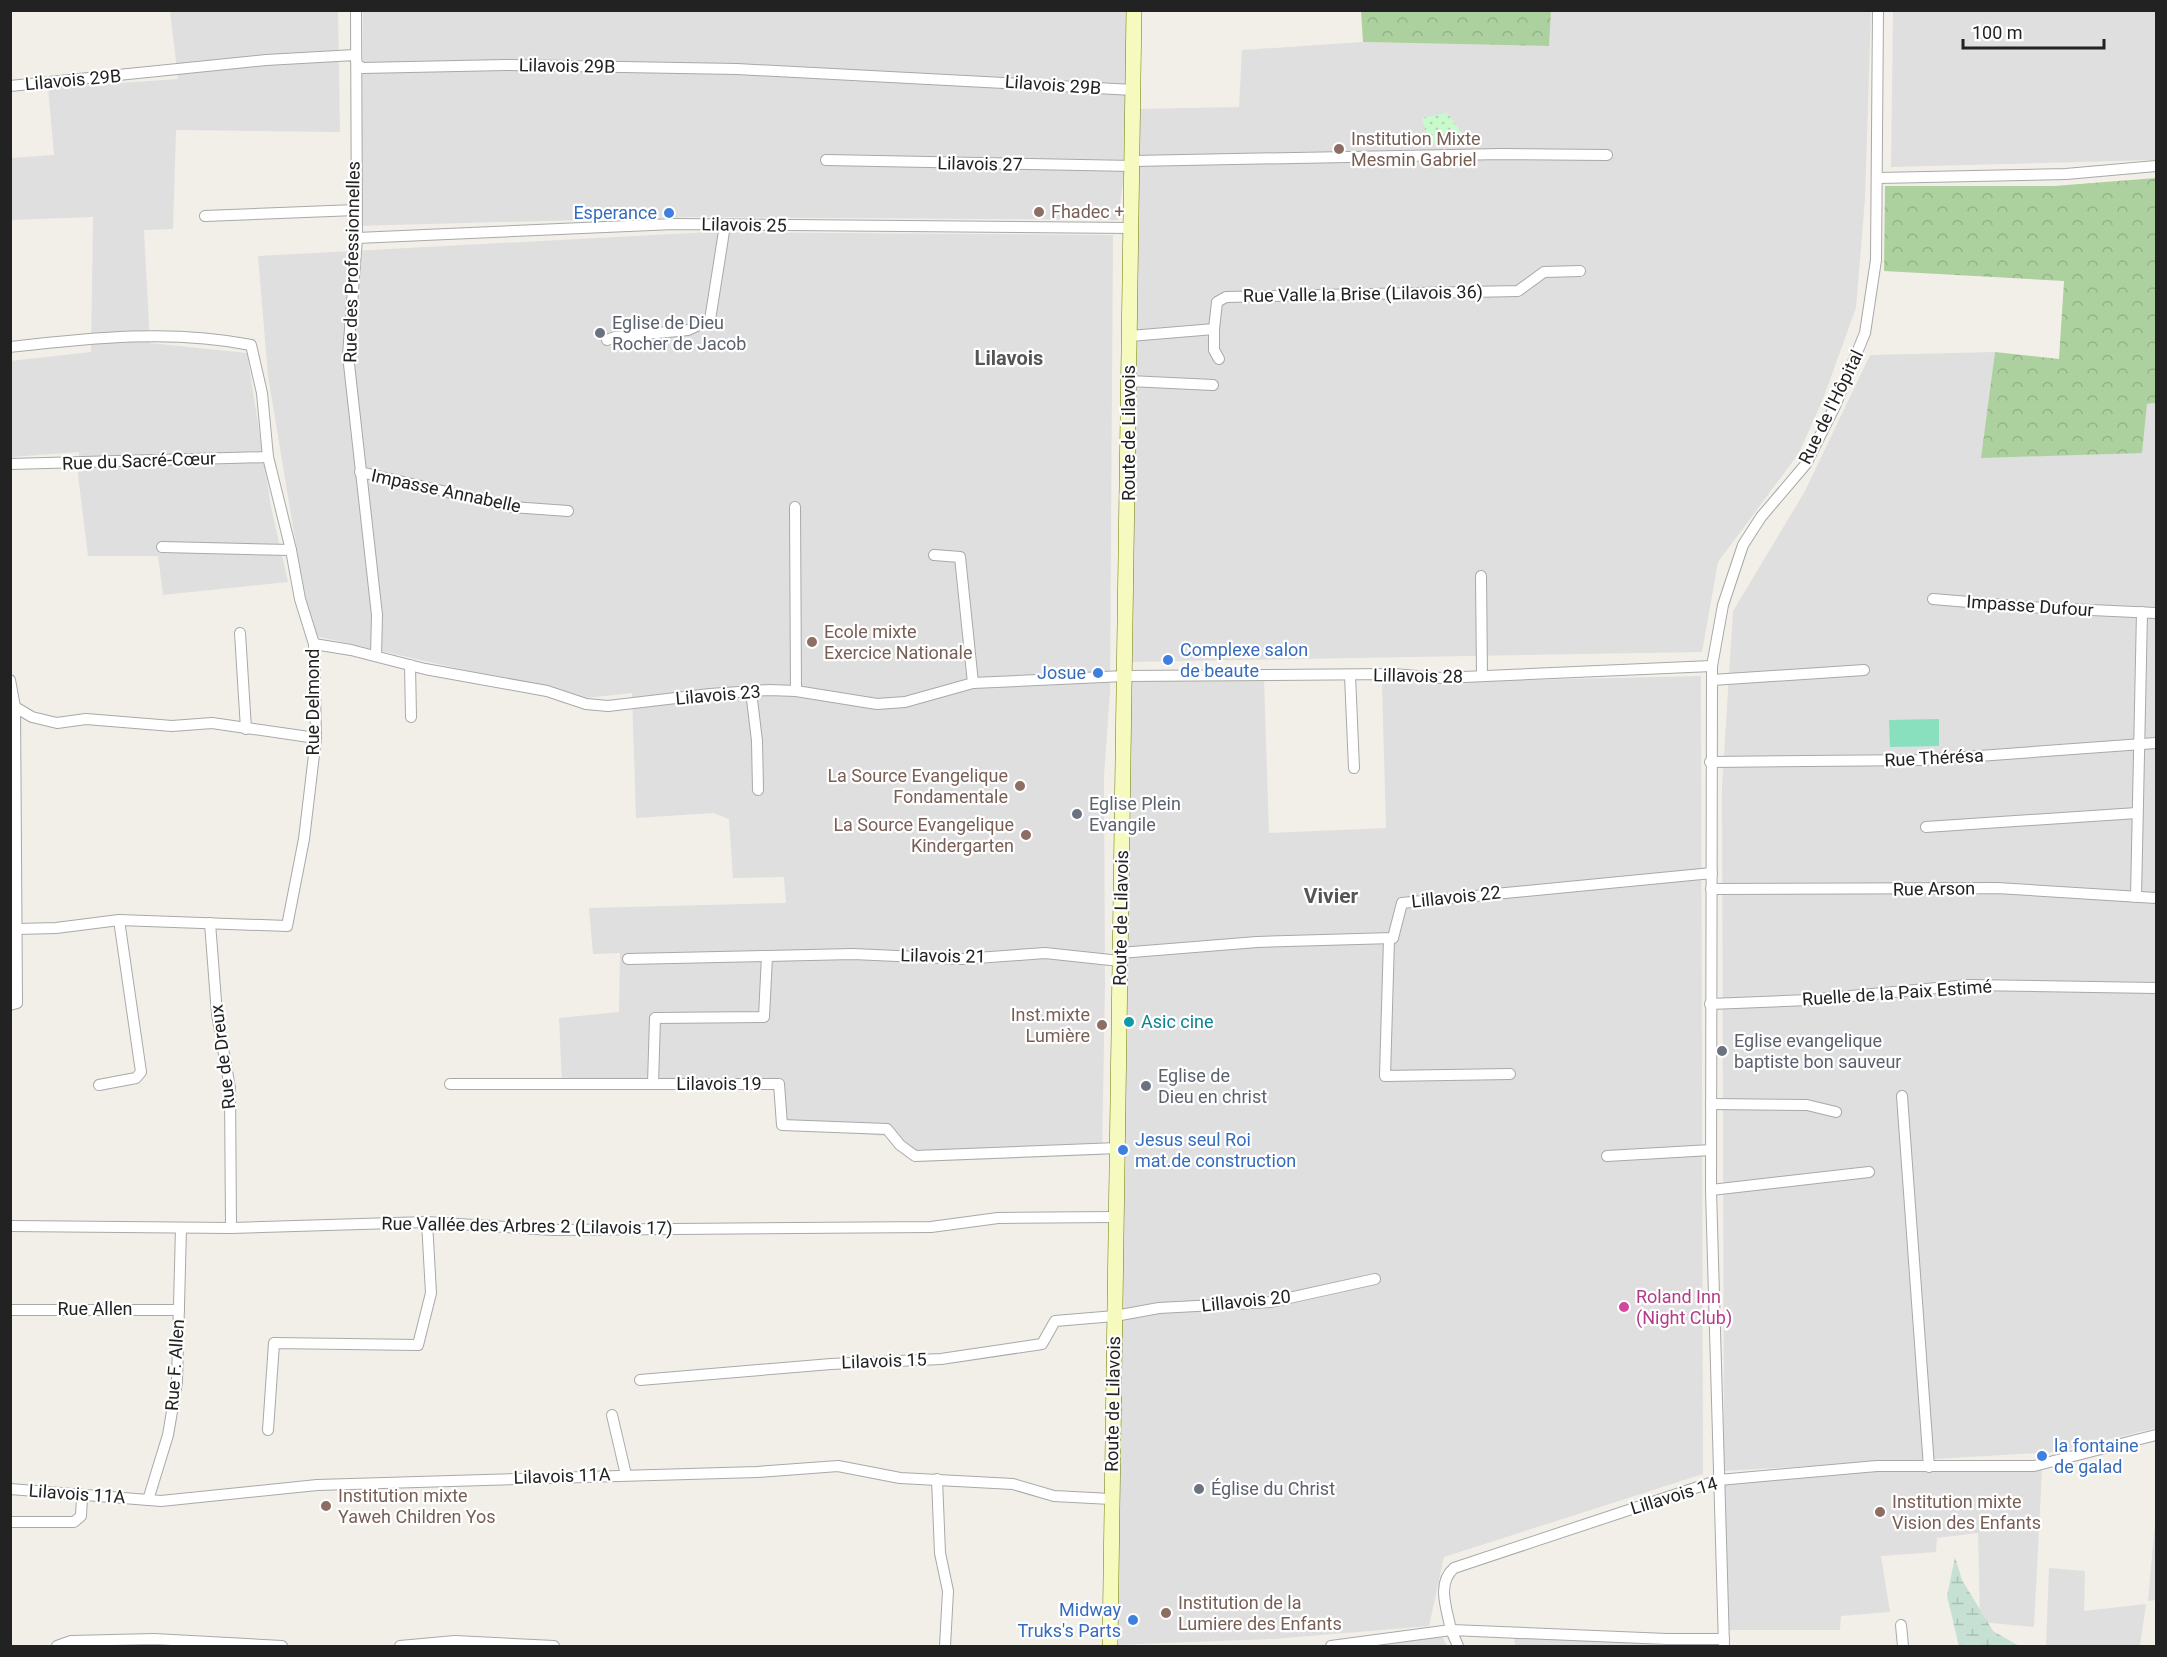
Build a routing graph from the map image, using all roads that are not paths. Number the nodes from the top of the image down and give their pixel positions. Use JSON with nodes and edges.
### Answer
{"nodes":[{"id":1,"x":356,"y":10,"type":"edge"},
{"id":2,"x":1134,"y":10,"type":"edge"},
{"id":3,"x":1878,"y":10,"type":"edge"},
{"id":4,"x":355,"y":55,"type":"junction"},
{"id":5,"x":10,"y":86,"type":"edge"},
{"id":6,"x":1134,"y":90,"type":"junction"},
{"id":7,"x":1607,"y":155,"type":"dead end"},
{"id":8,"x":826,"y":160,"type":"dead end"},
{"id":9,"x":1133,"y":164,"type":"junction"},
{"id":10,"x":2157,"y":166,"type":"edge"},
{"id":11,"x":1878,"y":178,"type":"junction"},
{"id":12,"x":356,"y":210,"type":"junction"},
{"id":13,"x":205,"y":216,"type":"dead end"},
{"id":14,"x":725,"y":225,"type":"junction"},
{"id":15,"x":1132,"y":228,"type":"junction"},
{"id":16,"x":357,"y":238,"type":"junction"},
{"id":17,"x":1580,"y":270,"type":"dead end"},
{"id":18,"x":1214,"y":329,"type":"junction"},
{"id":19,"x":1130,"y":336,"type":"junction"},
{"id":20,"x":607,"y":340,"type":"dead end"},
{"id":21,"x":10,"y":347,"type":"edge"},
{"id":22,"x":1219,"y":359,"type":"dead end"},
{"id":23,"x":1129,"y":381,"type":"junction"},
{"id":24,"x":1213,"y":385,"type":"dead end"},
{"id":25,"x":268,"y":457,"type":"junction"},
{"id":26,"x":10,"y":464,"type":"edge"},
{"id":27,"x":360,"y":472,"type":"junction"},
{"id":28,"x":795,"y":507,"type":"dead end"},
{"id":29,"x":568,"y":511,"type":"dead end"},
{"id":30,"x":162,"y":547,"type":"dead end"},
{"id":31,"x":291,"y":550,"type":"junction"},
{"id":32,"x":934,"y":555,"type":"dead end"},
{"id":33,"x":1481,"y":576,"type":"dead end"},
{"id":34,"x":1933,"y":599,"type":"dead end"},
{"id":35,"x":2142,"y":612,"type":"junction"},
{"id":36,"x":2157,"y":613,"type":"edge"},
{"id":37,"x":240,"y":633,"type":"dead end"},
{"id":38,"x":314,"y":644,"type":"junction"},
{"id":39,"x":376,"y":656,"type":"junction"},
{"id":40,"x":410,"y":665,"type":"junction"},
{"id":41,"x":1712,"y":666,"type":"junction"},
{"id":42,"x":1864,"y":670,"type":"dead end"},
{"id":43,"x":1350,"y":675,"type":"junction"},
{"id":44,"x":1125,"y":676,"type":"junction"},
{"id":45,"x":1482,"y":676,"type":"junction"},
{"id":46,"x":10,"y":680,"type":"edge"},
{"id":47,"x":1712,"y":680,"type":"junction"},
{"id":48,"x":973,"y":683,"type":"junction"},
{"id":49,"x":751,"y":691,"type":"junction"},
{"id":50,"x":796,"y":691,"type":"junction"},
{"id":51,"x":15,"y":707,"type":"junction"},
{"id":52,"x":411,"y":717,"type":"dead end"},
{"id":53,"x":246,"y":729,"type":"junction"},
{"id":54,"x":316,"y":738,"type":"junction"},
{"id":55,"x":2157,"y":743,"type":"edge"},
{"id":56,"x":2138,"y":744,"type":"junction"},
{"id":57,"x":12,"y":759,"type":"edge"},
{"id":58,"x":1710,"y":762,"type":"junction"},
{"id":59,"x":1354,"y":768,"type":"dead end"},
{"id":60,"x":758,"y":790,"type":"dead end"},
{"id":61,"x":2137,"y":813,"type":"junction"},
{"id":62,"x":1926,"y":827,"type":"dead end"},
{"id":63,"x":1712,"y":873,"type":"junction"},
{"id":64,"x":1711,"y":888,"type":"junction"},
{"id":65,"x":2136,"y":897,"type":"junction"},
{"id":66,"x":2157,"y":898,"type":"edge"},
{"id":67,"x":119,"y":920,"type":"junction"},
{"id":68,"x":210,"y":923,"type":"junction"},
{"id":69,"x":17,"y":929,"type":"junction"},
{"id":70,"x":1389,"y":939,"type":"junction"},
{"id":71,"x":767,"y":956,"type":"junction"},
{"id":72,"x":1120,"y":957,"type":"junction"},
{"id":73,"x":628,"y":959,"type":"dead end"},
{"id":74,"x":2157,"y":988,"type":"edge"},
{"id":75,"x":1710,"y":1004,"type":"junction"},
{"id":76,"x":10,"y":1005,"type":"edge"},
{"id":77,"x":1510,"y":1074,"type":"dead end"},
{"id":78,"x":99,"y":1084,"type":"dead end"},
{"id":79,"x":450,"y":1084,"type":"dead end"},
{"id":80,"x":653,"y":1084,"type":"junction"},
{"id":81,"x":1902,"y":1096,"type":"dead end"},
{"id":82,"x":1711,"y":1104,"type":"junction"},
{"id":83,"x":1836,"y":1112,"type":"dead end"},
{"id":84,"x":1118,"y":1148,"type":"junction"},
{"id":85,"x":1711,"y":1150,"type":"junction"},
{"id":86,"x":1607,"y":1156,"type":"dead end"},
{"id":87,"x":1869,"y":1172,"type":"dead end"},
{"id":88,"x":1712,"y":1190,"type":"junction"},
{"id":89,"x":1115,"y":1217,"type":"junction"},
{"id":90,"x":427,"y":1222,"type":"junction"},
{"id":91,"x":10,"y":1226,"type":"edge"},
{"id":92,"x":181,"y":1228,"type":"junction"},
{"id":93,"x":231,"y":1228,"type":"junction"},
{"id":94,"x":1375,"y":1279,"type":"dead end"},
{"id":95,"x":10,"y":1310,"type":"edge"},
{"id":96,"x":179,"y":1310,"type":"junction"},
{"id":97,"x":1115,"y":1316,"type":"junction"},
{"id":98,"x":640,"y":1380,"type":"dead end"},
{"id":99,"x":612,"y":1415,"type":"dead end"},
{"id":100,"x":268,"y":1430,"type":"dead end"},
{"id":101,"x":2157,"y":1435,"type":"edge"},
{"id":102,"x":1929,"y":1467,"type":"junction"},
{"id":103,"x":626,"y":1474,"type":"junction"},
{"id":104,"x":937,"y":1479,"type":"junction"},
{"id":105,"x":1719,"y":1480,"type":"junction"},
{"id":106,"x":10,"y":1489,"type":"edge"},
{"id":107,"x":82,"y":1497,"type":"junction"},
{"id":108,"x":1111,"y":1499,"type":"junction"},
{"id":109,"x":148,"y":1500,"type":"junction"},
{"id":110,"x":10,"y":1522,"type":"edge"},
{"id":111,"x":1901,"y":1625,"type":"dead end"},
{"id":112,"x":1451,"y":1630,"type":"junction"},
{"id":113,"x":1724,"y":1643,"type":"edge"},
{"id":114,"x":214,"y":1645,"type":"edge"},
{"id":115,"x":57,"y":1647,"type":"edge"},
{"id":116,"x":282,"y":1647,"type":"edge"},
{"id":117,"x":400,"y":1647,"type":"edge"},
{"id":118,"x":554,"y":1647,"type":"edge"},
{"id":119,"x":945,"y":1647,"type":"edge"},
{"id":120,"x":1110,"y":1647,"type":"edge"},
{"id":121,"x":1331,"y":1647,"type":"edge"},
{"id":122,"x":1458,"y":1647,"type":"edge"},
{"id":123,"x":1904,"y":1647,"type":"edge"}],
"edges":[{"from":1,"to":4,"type":"street","name":"Rue des Professionnelles"},
{"from":2,"to":6,"type":"main road","name":"Route de Lilavois"},
{"from":3,"to":11,"type":"street","name":"Rue de l'Hôpital"},
{"from":4,"to":5,"type":"street","name":"Lilavois 29B"},
{"from":4,"to":6,"type":"street","name":"Lilavois 29B"},
{"from":4,"to":12,"type":"street","name":"Rue des Professionnelles"},
{"from":6,"to":9,"type":"main road","name":"Route de Lilavois"},
{"from":7,"to":9,"type":"street","name":"Lilavois 27"},
{"from":8,"to":9,"type":"street","name":"Lilavois 27"},
{"from":9,"to":15,"type":"main road","name":"Route de Lilavois"},
{"from":10,"to":11,"type":"street"},
{"from":11,"to":41,"type":"street","name":"Rue de l'Hôpital"},
{"from":12,"to":13,"type":"street"},
{"from":12,"to":16,"type":"street","name":"Rue des Professionnelles"},
{"from":14,"to":15,"type":"street","name":"Lilavois 25"},
{"from":14,"to":16,"type":"street","name":"Lilavois 25"},
{"from":14,"to":20,"type":"street"},
{"from":15,"to":19,"type":"main road","name":"Route de Lilavois"},
{"from":16,"to":27,"type":"street","name":"Rue des Professionnelles"},
{"from":17,"to":18,"type":"street","name":"Rue Valle la Brise (Lilavois 36)"},
{"from":18,"to":19,"type":"street"},
{"from":18,"to":22,"type":"street"},
{"from":19,"to":23,"type":"main road","name":"Route de Lilavois"},
{"from":21,"to":25,"type":"street","name":"Rue Delmond"},
{"from":23,"to":24,"type":"street"},
{"from":23,"to":44,"type":"main road","name":"Route de Lilavois"},
{"from":25,"to":26,"type":"street","name":"Rue du Sacré-Cœur"},
{"from":25,"to":31,"type":"street","name":"Rue Delmond"},
{"from":27,"to":29,"type":"street","name":"Impasse Annabelle"},
{"from":27,"to":39,"type":"street","name":"Rue des Professionnelles"},
{"from":28,"to":50,"type":"street"},
{"from":30,"to":31,"type":"street"},
{"from":31,"to":38,"type":"street","name":"Rue Delmond"},
{"from":32,"to":48,"type":"street"},
{"from":33,"to":45,"type":"street"},
{"from":34,"to":35,"type":"street","name":"Impasse Dufour"},
{"from":35,"to":36,"type":"street","name":"Impasse Dufour"},
{"from":35,"to":56,"type":"street"},
{"from":37,"to":53,"type":"street"},
{"from":38,"to":39,"type":"street","name":"Lilavois 23"},
{"from":38,"to":54,"type":"street","name":"Rue Delmond"},
{"from":39,"to":40,"type":"street","name":"Lilavois 23"},
{"from":40,"to":49,"type":"street","name":"Lilavois 23"},
{"from":40,"to":52,"type":"street"},
{"from":41,"to":45,"type":"street","name":"Lillavois 28"},
{"from":41,"to":47,"type":"street","name":"Rue de l'Hôpital"},
{"from":42,"to":47,"type":"street"},
{"from":43,"to":44,"type":"street","name":"Lillavois 28"},
{"from":43,"to":45,"type":"street","name":"Lillavois 28"},
{"from":43,"to":59,"type":"street"},
{"from":44,"to":48,"type":"street","name":"Lilavois 23"},
{"from":44,"to":72,"type":"main road","name":"Route de Lilavois"},
{"from":46,"to":51,"type":"street"},
{"from":47,"to":58,"type":"street","name":"Rue de l'Hôpital"},
{"from":48,"to":50,"type":"street","name":"Lilavois 23"},
{"from":49,"to":50,"type":"street","name":"Lilavois 23"},
{"from":49,"to":60,"type":"street"},
{"from":51,"to":53,"type":"street"},
{"from":51,"to":57,"type":"street"},
{"from":53,"to":54,"type":"street"},
{"from":54,"to":68,"type":"street","name":"Rue Delmond"},
{"from":55,"to":56,"type":"street","name":"Rue Thérésa"},
{"from":56,"to":58,"type":"street","name":"Rue Thérésa"},
{"from":56,"to":61,"type":"street"},
{"from":57,"to":69,"type":"street"},
{"from":58,"to":63,"type":"street","name":"Rue de l'Hôpital"},
{"from":61,"to":62,"type":"street"},
{"from":61,"to":65,"type":"street"},
{"from":63,"to":64,"type":"street","name":"Rue de l'Hôpital"},
{"from":63,"to":70,"type":"street","name":"Lillavois 22"},
{"from":64,"to":65,"type":"street","name":"Rue Arson"},
{"from":64,"to":75,"type":"street","name":"Rue de l'Hôpital"},
{"from":65,"to":66,"type":"street","name":"Rue Arson"},
{"from":67,"to":68,"type":"street","name":"Rue Delmond"},
{"from":67,"to":69,"type":"street","name":"Rue Delmond"},
{"from":67,"to":78,"type":"street"},
{"from":68,"to":93,"type":"street","name":"Rue de Dreux"},
{"from":69,"to":76,"type":"street"},
{"from":70,"to":72,"type":"street"},
{"from":70,"to":77,"type":"street"},
{"from":71,"to":72,"type":"street","name":"Lilavois 21"},
{"from":71,"to":73,"type":"street","name":"Lilavois 21"},
{"from":71,"to":80,"type":"street"},
{"from":72,"to":84,"type":"main road","name":"Route de Lilavois"},
{"from":74,"to":75,"type":"street","name":"Ruelle de la Paix Estimé"},
{"from":75,"to":82,"type":"street","name":"Rue de l'Hôpital"},
{"from":79,"to":80,"type":"street","name":"Lilavois 19"},
{"from":80,"to":84,"type":"street","name":"Lilavois 19"},
{"from":81,"to":102,"type":"street"},
{"from":82,"to":83,"type":"street"},
{"from":82,"to":85,"type":"street","name":"Rue de l'Hôpital"},
{"from":84,"to":89,"type":"main road","name":"Route de Lilavois"},
{"from":85,"to":86,"type":"street"},
{"from":85,"to":88,"type":"street","name":"Rue de l'Hôpital"},
{"from":87,"to":88,"type":"street"},
{"from":88,"to":105,"type":"street","name":"Rue de l'Hôpital"},
{"from":89,"to":90,"type":"street","name":"Rue Vallée des Arbres 2 (Lilavois 17)"},
{"from":89,"to":97,"type":"main road","name":"Route de Lilavois"},
{"from":90,"to":93,"type":"street","name":"Rue Vallée des Arbres 2 (Lilavois 17)"},
{"from":90,"to":100,"type":"street"},
{"from":91,"to":92,"type":"street","name":"Rue Vallée des Arbres 2 (Lilavois 17)"},
{"from":92,"to":93,"type":"street","name":"Rue Vallée des Arbres 2 (Lilavois 17)"},
{"from":92,"to":96,"type":"street","name":"Rue F. Allen"},
{"from":94,"to":97,"type":"street","name":"Lillavois 20"},
{"from":95,"to":96,"type":"street","name":"Rue Allen"},
{"from":96,"to":109,"type":"street","name":"Rue F. Allen"},
{"from":97,"to":98,"type":"street","name":"Lilavois 15"},
{"from":97,"to":108,"type":"main road","name":"Route de Lilavois"},
{"from":99,"to":103,"type":"street"},
{"from":101,"to":102,"type":"street","name":"Lillavois 14"},
{"from":102,"to":105,"type":"street","name":"Lillavois 14"},
{"from":103,"to":104,"type":"street","name":"Lilavois 11A"},
{"from":103,"to":109,"type":"street","name":"Lilavois 11A"},
{"from":104,"to":108,"type":"street","name":"Lilavois 11A"},
{"from":104,"to":119,"type":"street"},
{"from":105,"to":112,"type":"street","name":"Lillavois 14"},
{"from":105,"to":113,"type":"street","name":"Rue de l'Hôpital"},
{"from":106,"to":107,"type":"street","name":"Lilavois 11A"},
{"from":107,"to":109,"type":"street","name":"Lilavois 11A"},
{"from":107,"to":110,"type":"street"},
{"from":108,"to":120,"type":"main road","name":"Route de Lilavois"},
{"from":111,"to":123,"type":"street"},
{"from":112,"to":113,"type":"street"},
{"from":112,"to":121,"type":"street"},
{"from":112,"to":122,"type":"street","name":"Lillavois 14"},
{"from":114,"to":115,"type":"street"},
{"from":114,"to":116,"type":"street"},
{"from":117,"to":118,"type":"street"}]}
